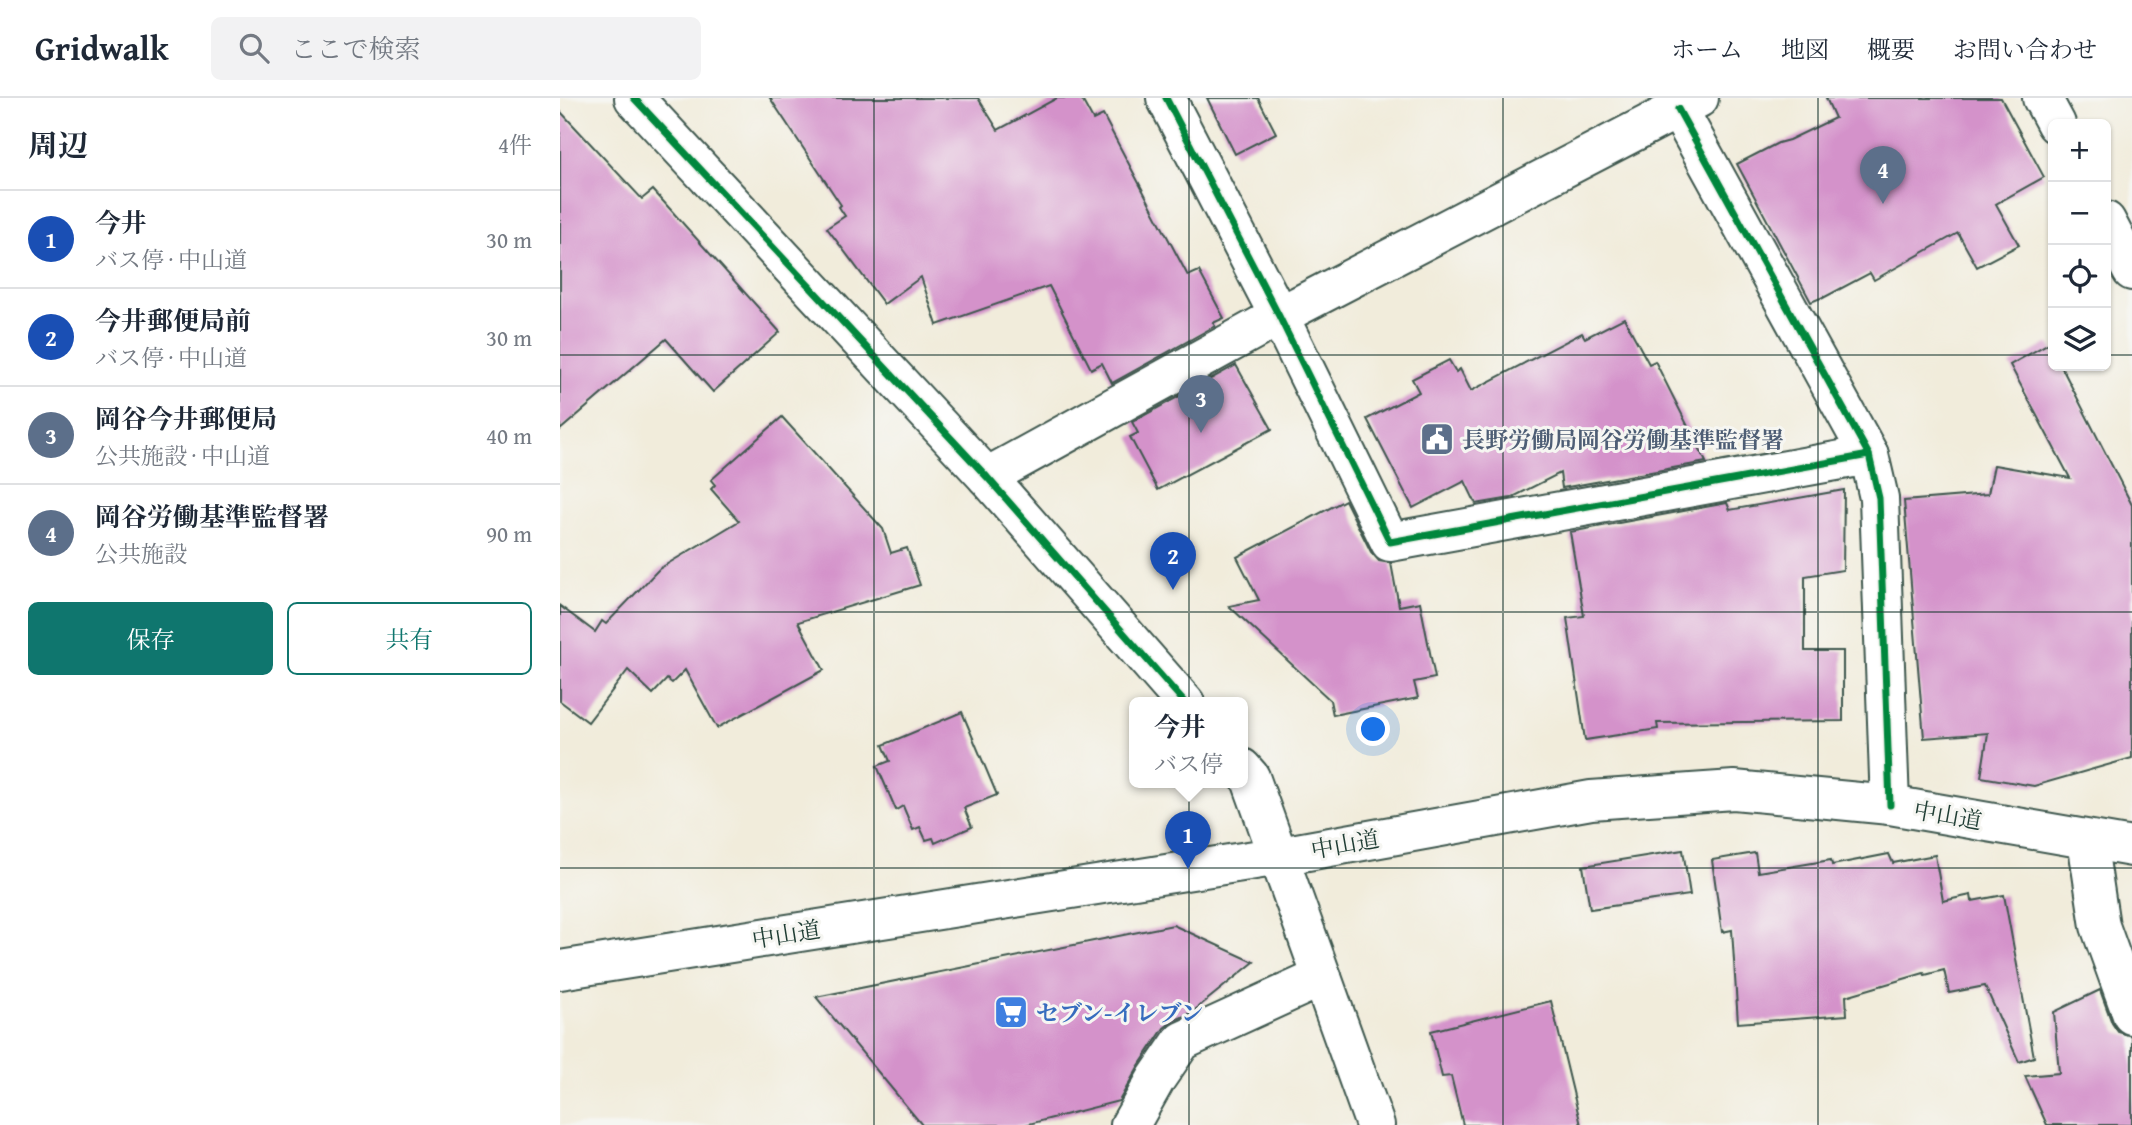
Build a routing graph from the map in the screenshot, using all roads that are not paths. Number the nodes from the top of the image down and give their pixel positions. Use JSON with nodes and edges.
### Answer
{"nodes":[{"id":1,"x":634,"y":98,"type":"edge"},
{"id":2,"x":1166,"y":98,"type":"edge"},
{"id":3,"x":2042,"y":98,"type":"edge"},
{"id":4,"x":1688,"y":103,"type":"edge"},
{"id":5,"x":2053,"y":119,"type":"edge"},
{"id":6,"x":2111,"y":231,"type":"edge"},
{"id":7,"x":2132,"y":271,"type":"edge"},
{"id":8,"x":1279,"y":316,"type":"junction"},
{"id":9,"x":1869,"y":455,"type":"junction"},
{"id":10,"x":987,"y":477,"type":"junction"},
{"id":11,"x":1180,"y":697,"type":"edge"},
{"id":12,"x":1248,"y":774,"type":"edge"},
{"id":13,"x":1890,"y":805,"type":"junction"},
{"id":14,"x":2087,"y":839,"type":"junction"},
{"id":15,"x":2132,"y":847,"type":"edge"},
{"id":16,"x":1280,"y":856,"type":"junction"},
{"id":17,"x":560,"y":970,"type":"edge"},
{"id":18,"x":1322,"y":977,"type":"junction"},
{"id":19,"x":2132,"y":1015,"type":"edge"},
{"id":20,"x":1130,"y":1125,"type":"edge"},
{"id":21,"x":1375,"y":1125,"type":"edge"}],
"edges":[{"from":1,"to":10,"type":"main road"},
{"from":2,"to":8,"type":"main road"},
{"from":3,"to":5,"type":"main road"},
{"from":4,"to":8,"type":"main road"},
{"from":4,"to":9,"type":"main road"},
{"from":6,"to":7,"type":"main road"},
{"from":8,"to":9,"type":"main road"},
{"from":8,"to":10,"type":"main road"},
{"from":9,"to":13,"type":"main road"},
{"from":10,"to":11,"type":"main road"},
{"from":12,"to":16,"type":"main road"},
{"from":13,"to":14,"type":"main road","name":"中山道"},
{"from":13,"to":16,"type":"main road","name":"中山道"},
{"from":14,"to":15,"type":"main road","name":"中山道"},
{"from":14,"to":19,"type":"main road"},
{"from":16,"to":17,"type":"main road","name":"中山道"},
{"from":16,"to":18,"type":"main road"},
{"from":18,"to":20,"type":"main road"},
{"from":18,"to":21,"type":"main road"}]}
